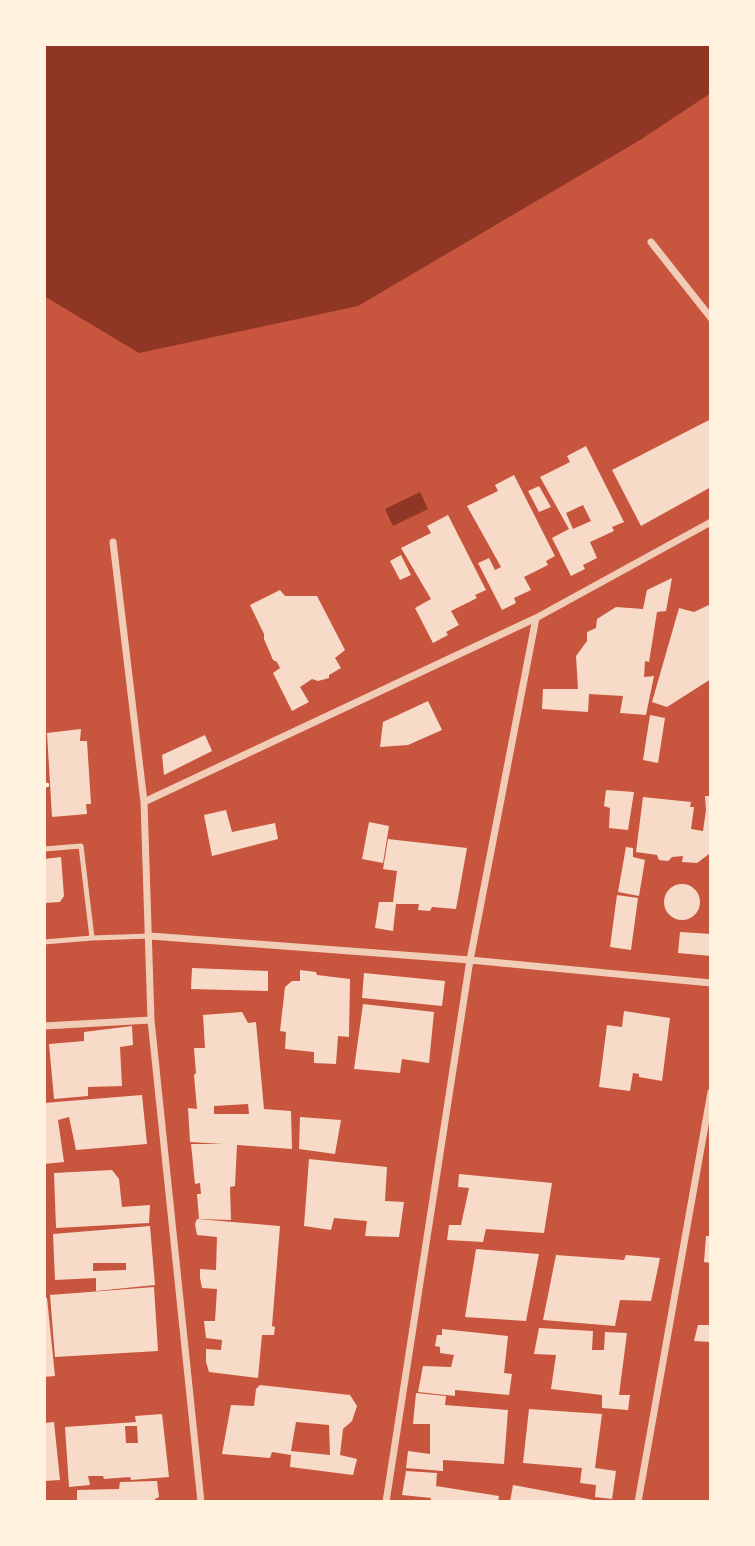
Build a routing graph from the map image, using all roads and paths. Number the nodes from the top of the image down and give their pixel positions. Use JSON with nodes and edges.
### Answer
{"nodes":[{"id":1,"x":651,"y":242,"type":"dead end"},
{"id":2,"x":711,"y":318,"type":"edge"},
{"id":3,"x":711,"y":522,"type":"edge"},
{"id":4,"x":113,"y":542,"type":"dead end"},
{"id":5,"x":536,"y":618,"type":"junction"},
{"id":6,"x":144,"y":802,"type":"junction"},
{"id":7,"x":44,"y":849,"type":"edge"},
{"id":8,"x":150,"y":936,"type":"junction"},
{"id":9,"x":92,"y":937,"type":"junction"},
{"id":10,"x":44,"y":942,"type":"edge"},
{"id":11,"x":470,"y":960,"type":"junction"},
{"id":12,"x":711,"y":983,"type":"edge"},
{"id":13,"x":151,"y":1020,"type":"junction"},
{"id":14,"x":44,"y":1026,"type":"edge"},
{"id":15,"x":711,"y":1092,"type":"edge"},
{"id":16,"x":201,"y":1502,"type":"edge"},
{"id":17,"x":386,"y":1502,"type":"edge"},
{"id":18,"x":638,"y":1502,"type":"edge"}],
"edges":[{"from":1,"to":2,"type":"street"},
{"from":3,"to":5,"type":"street"},
{"from":4,"to":6,"type":"street"},
{"from":5,"to":6,"type":"street"},
{"from":5,"to":11,"type":"street"},
{"from":6,"to":8,"type":"street"},
{"from":7,"to":9,"type":"lane"},
{"from":8,"to":9,"type":"lane"},
{"from":8,"to":11,"type":"street"},
{"from":8,"to":13,"type":"street"},
{"from":9,"to":10,"type":"lane"},
{"from":11,"to":12,"type":"street"},
{"from":11,"to":17,"type":"street"},
{"from":13,"to":14,"type":"street"},
{"from":13,"to":16,"type":"street"},
{"from":15,"to":18,"type":"street"}]}
